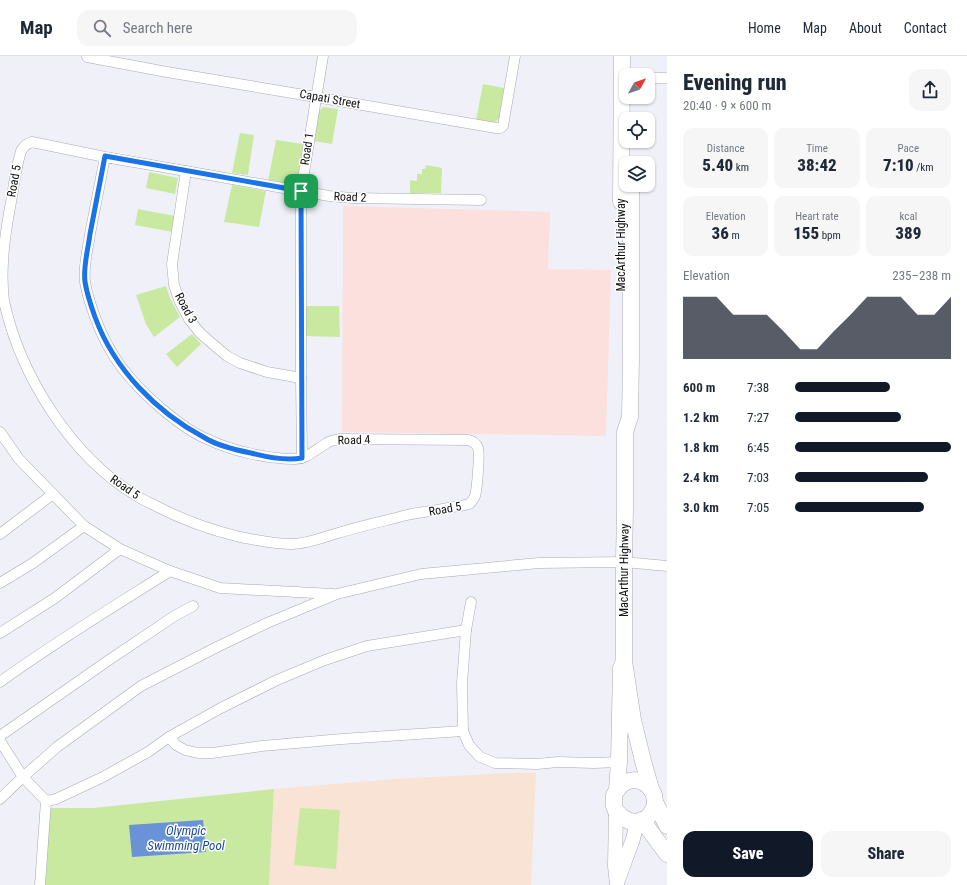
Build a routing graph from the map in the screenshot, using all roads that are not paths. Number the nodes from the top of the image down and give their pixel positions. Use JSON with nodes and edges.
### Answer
{"nodes":[{"id":1,"x":323,"y":56,"type":"edge"},
{"id":2,"x":515,"y":56,"type":"edge"},
{"id":3,"x":622,"y":56,"type":"edge"},
{"id":4,"x":630,"y":56,"type":"edge"},
{"id":5,"x":87,"y":57,"type":"edge"},
{"id":6,"x":624,"y":68,"type":"edge"},
{"id":7,"x":628,"y":68,"type":"edge"},
{"id":8,"x":655,"y":78,"type":"edge"},
{"id":9,"x":667,"y":78,"type":"edge"},
{"id":10,"x":316,"y":97,"type":"junction"},
{"id":11,"x":625,"y":104,"type":"edge"},
{"id":12,"x":32,"y":142,"type":"joint"},
{"id":13,"x":105,"y":156,"type":"junction"},
{"id":14,"x":186,"y":171,"type":"junction"},
{"id":15,"x":301,"y":191,"type":"junction"},
{"id":16,"x":631,"y":192,"type":"edge"},
{"id":17,"x":481,"y":200,"type":"dead end"},
{"id":18,"x":301,"y":378,"type":"junction"},
{"id":19,"x":0,"y":432,"type":"edge"},
{"id":20,"x":625,"y":432,"type":"junction"},
{"id":21,"x":302,"y":458,"type":"junction"},
{"id":22,"x":477,"y":472,"type":"joint"},
{"id":23,"x":53,"y":494,"type":"junction"},
{"id":24,"x":84,"y":526,"type":"junction"},
{"id":25,"x":0,"y":534,"type":"edge"},
{"id":26,"x":120,"y":549,"type":"junction"},
{"id":27,"x":624,"y":562,"type":"junction"},
{"id":28,"x":667,"y":566,"type":"edge"},
{"id":29,"x":170,"y":572,"type":"junction"},
{"id":30,"x":0,"y":583,"type":"edge"},
{"id":31,"x":337,"y":594,"type":"junction"},
{"id":32,"x":471,"y":602,"type":"dead end"},
{"id":33,"x":193,"y":606,"type":"dead end"},
{"id":34,"x":466,"y":630,"type":"junction"},
{"id":35,"x":0,"y":633,"type":"edge"},
{"id":36,"x":624,"y":661,"type":"junction"},
{"id":37,"x":0,"y":682,"type":"edge"},
{"id":38,"x":463,"y":731,"type":"junction"},
{"id":39,"x":0,"y":736,"type":"edge"},
{"id":40,"x":169,"y":737,"type":"junction"},
{"id":41,"x":0,"y":741,"type":"edge"},
{"id":42,"x":619,"y":762,"type":"junction"},
{"id":43,"x":23,"y":777,"type":"junction"},
{"id":44,"x":617,"y":790,"type":"junction"},
{"id":45,"x":653,"y":796,"type":"junction"},
{"id":46,"x":0,"y":799,"type":"edge"},
{"id":47,"x":46,"y":800,"type":"junction"},
{"id":48,"x":616,"y":811,"type":"junction"},
{"id":49,"x":639,"y":821,"type":"junction"},
{"id":50,"x":667,"y":826,"type":"edge"},
{"id":51,"x":667,"y":854,"type":"edge"},
{"id":52,"x":617,"y":884,"type":"edge"},
{"id":53,"x":40,"y":885,"type":"edge"}],
"edges":[{"from":1,"to":10,"type":"street","name":"Road 1"},
{"from":2,"to":10,"type":"street","name":"Capati Street"},
{"from":3,"to":6,"type":"highway","name":"MacArthur Highway"},
{"from":4,"to":7,"type":"highway","name":"MacArthur Highway"},
{"from":5,"to":10,"type":"street","name":"Capati Street"},
{"from":8,"to":9,"type":"street"},
{"from":10,"to":15,"type":"street","name":"Road 1"},
{"from":11,"to":20,"type":"highway","name":"MacArthur Highway"},
{"from":12,"to":13,"type":"street","name":"Road 2"},
{"from":12,"to":22,"type":"street","name":"Road 5"},
{"from":13,"to":14,"type":"street","name":"Road 2"},
{"from":13,"to":21,"type":"street","name":"Road 4"},
{"from":14,"to":15,"type":"street","name":"Road 2"},
{"from":14,"to":18,"type":"street","name":"Road 3"},
{"from":15,"to":17,"type":"street","name":"Road 2"},
{"from":15,"to":18,"type":"street","name":"Road 1"},
{"from":16,"to":20,"type":"highway","name":"MacArthur Highway"},
{"from":18,"to":21,"type":"street","name":"Road 1"},
{"from":19,"to":23,"type":"street"},
{"from":20,"to":27,"type":"highway","name":"MacArthur Highway"},
{"from":21,"to":22,"type":"street","name":"Road 4"},
{"from":23,"to":24,"type":"street"},
{"from":23,"to":25,"type":"street"},
{"from":24,"to":26,"type":"street"},
{"from":24,"to":30,"type":"street"},
{"from":26,"to":29,"type":"street"},
{"from":26,"to":35,"type":"street"},
{"from":27,"to":28,"type":"street"},
{"from":27,"to":31,"type":"street"},
{"from":27,"to":36,"type":"highway","name":"MacArthur Highway"},
{"from":29,"to":31,"type":"street"},
{"from":29,"to":37,"type":"street"},
{"from":31,"to":43,"type":"street"},
{"from":32,"to":34,"type":"street"},
{"from":33,"to":39,"type":"street"},
{"from":34,"to":38,"type":"street"},
{"from":34,"to":40,"type":"street"},
{"from":36,"to":42,"type":"highway","name":"MacArthur Highway"},
{"from":36,"to":45,"type":"highway","name":"MacArthur Highway"},
{"from":38,"to":40,"type":"street"},
{"from":38,"to":42,"type":"street"},
{"from":40,"to":47,"type":"street"},
{"from":41,"to":43,"type":"street"},
{"from":42,"to":44,"type":"highway","name":"MacArthur Highway"},
{"from":43,"to":46,"type":"street"},
{"from":43,"to":47,"type":"street"},
{"from":44,"to":45,"type":"highway"},
{"from":44,"to":48,"type":"highway","name":"MacArthur Highway"},
{"from":45,"to":49,"type":"highway"},
{"from":45,"to":50,"type":"highway","name":"MacArthur Highway"},
{"from":47,"to":53,"type":"street"},
{"from":48,"to":49,"type":"highway"},
{"from":48,"to":52,"type":"main road"},
{"from":49,"to":51,"type":"highway"},
{"from":49,"to":52,"type":"main road"}]}
